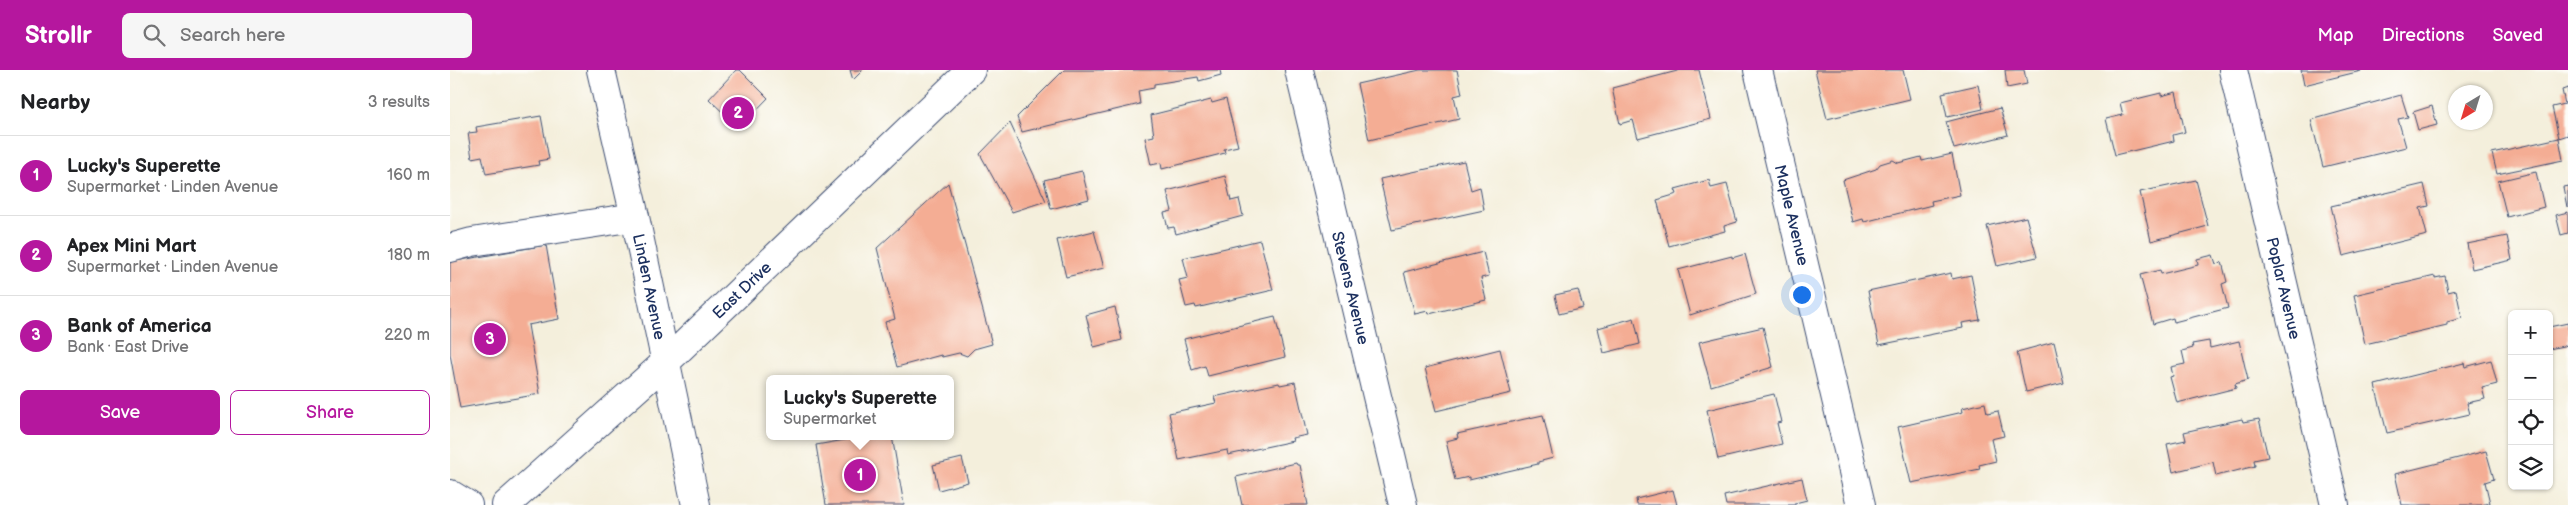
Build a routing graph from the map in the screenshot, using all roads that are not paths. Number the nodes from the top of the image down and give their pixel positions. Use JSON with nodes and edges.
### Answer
{"nodes":[{"id":1,"x":601,"y":70,"type":"edge"},
{"id":2,"x":971,"y":70,"type":"edge"},
{"id":3,"x":1299,"y":70,"type":"edge"},
{"id":4,"x":1758,"y":70,"type":"edge"},
{"id":5,"x":2233,"y":70,"type":"edge"},
{"id":6,"x":635,"y":217,"type":"junction"},
{"id":7,"x":450,"y":248,"type":"edge"},
{"id":8,"x":666,"y":362,"type":"junction"},
{"id":9,"x":450,"y":494,"type":"edge"},
{"id":10,"x":468,"y":505,"type":"edge"},
{"id":11,"x":506,"y":505,"type":"edge"},
{"id":12,"x":696,"y":505,"type":"edge"},
{"id":13,"x":1403,"y":505,"type":"edge"},
{"id":14,"x":1861,"y":505,"type":"edge"},
{"id":15,"x":2335,"y":505,"type":"edge"}],
"edges":[{"from":1,"to":6,"type":"street","name":"Linden Avenue"},
{"from":2,"to":8,"type":"street","name":"East Drive"},
{"from":3,"to":13,"type":"street","name":"Stevens Avenue"},
{"from":4,"to":14,"type":"street","name":"Maple Avenue"},
{"from":5,"to":15,"type":"street","name":"Poplar Avenue"},
{"from":6,"to":7,"type":"street"},
{"from":6,"to":8,"type":"street","name":"Linden Avenue"},
{"from":8,"to":11,"type":"street","name":"East Drive"},
{"from":8,"to":12,"type":"street","name":"Linden Avenue"},
{"from":9,"to":10,"type":"street"}]}
